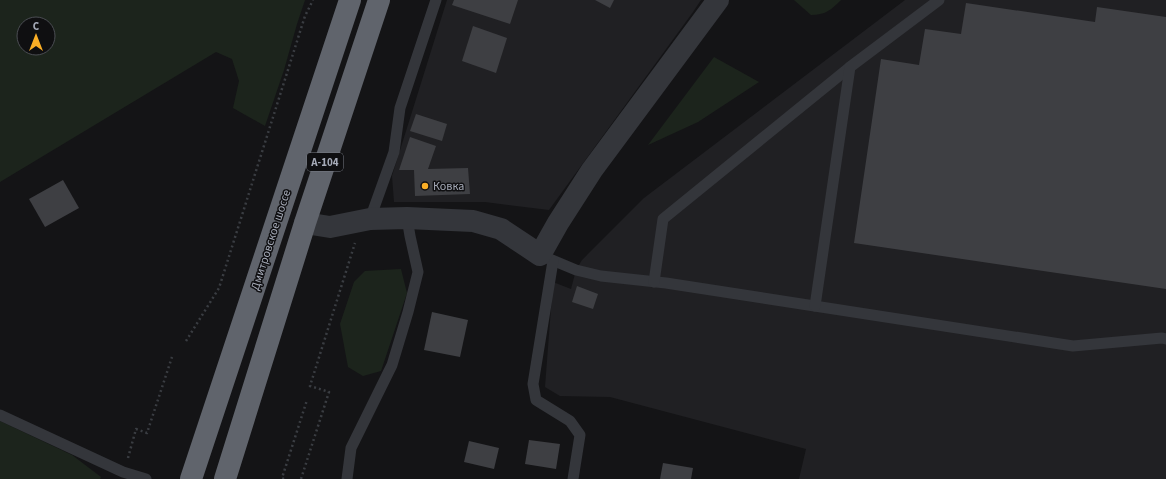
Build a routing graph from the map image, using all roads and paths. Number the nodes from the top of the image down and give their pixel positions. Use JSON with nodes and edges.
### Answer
{"nodes":[{"id":1,"x":313,"y":0,"type":"edge"},
{"id":2,"x":350,"y":0,"type":"edge"},
{"id":3,"x":379,"y":0,"type":"edge"},
{"id":4,"x":436,"y":0,"type":"edge"},
{"id":5,"x":718,"y":0,"type":"edge"},
{"id":6,"x":939,"y":0,"type":"edge"},
{"id":7,"x":850,"y":67,"type":"junction"},
{"id":8,"x":407,"y":218,"type":"junction"},
{"id":9,"x":366,"y":219,"type":"junction"},
{"id":10,"x":305,"y":223,"type":"junction"},
{"id":11,"x":546,"y":258,"type":"junction"},
{"id":12,"x":654,"y":282,"type":"junction"},
{"id":13,"x":815,"y":306,"type":"junction"},
{"id":14,"x":1166,"y":339,"type":"edge"},
{"id":15,"x":186,"y":341,"type":"dead end"},
{"id":16,"x":172,"y":357,"type":"dead end"},
{"id":17,"x":307,"y":400,"type":"dead end"},
{"id":18,"x":0,"y":414,"type":"edge"},
{"id":19,"x":123,"y":472,"type":"junction"},
{"id":20,"x":146,"y":479,"type":"edge"},
{"id":21,"x":191,"y":479,"type":"edge"},
{"id":22,"x":225,"y":479,"type":"edge"},
{"id":23,"x":284,"y":479,"type":"edge"},
{"id":24,"x":301,"y":479,"type":"edge"},
{"id":25,"x":346,"y":479,"type":"edge"},
{"id":26,"x":573,"y":479,"type":"edge"}],
"edges":[{"from":1,"to":15,"type":"path"},
{"from":2,"to":21,"type":"highway","name":"Дмитровское шоссе","number":"А-104"},
{"from":3,"to":10,"type":"highway","number":"А-104"},
{"from":4,"to":9,"type":"lane"},
{"from":5,"to":11,"type":"street"},
{"from":6,"to":7,"type":"lane"},
{"from":7,"to":12,"type":"lane"},
{"from":7,"to":13,"type":"lane"},
{"from":8,"to":9,"type":"street"},
{"from":8,"to":11,"type":"street"},
{"from":8,"to":25,"type":"lane"},
{"from":9,"to":10,"type":"street"},
{"from":9,"to":24,"type":"path"},
{"from":10,"to":22,"type":"highway","number":"А-104"},
{"from":11,"to":12,"type":"lane"},
{"from":11,"to":26,"type":"lane"},
{"from":12,"to":13,"type":"lane"},
{"from":13,"to":14,"type":"lane"},
{"from":16,"to":19,"type":"path"},
{"from":17,"to":23,"type":"path"},
{"from":18,"to":19,"type":"lane"},
{"from":19,"to":20,"type":"lane"}]}
